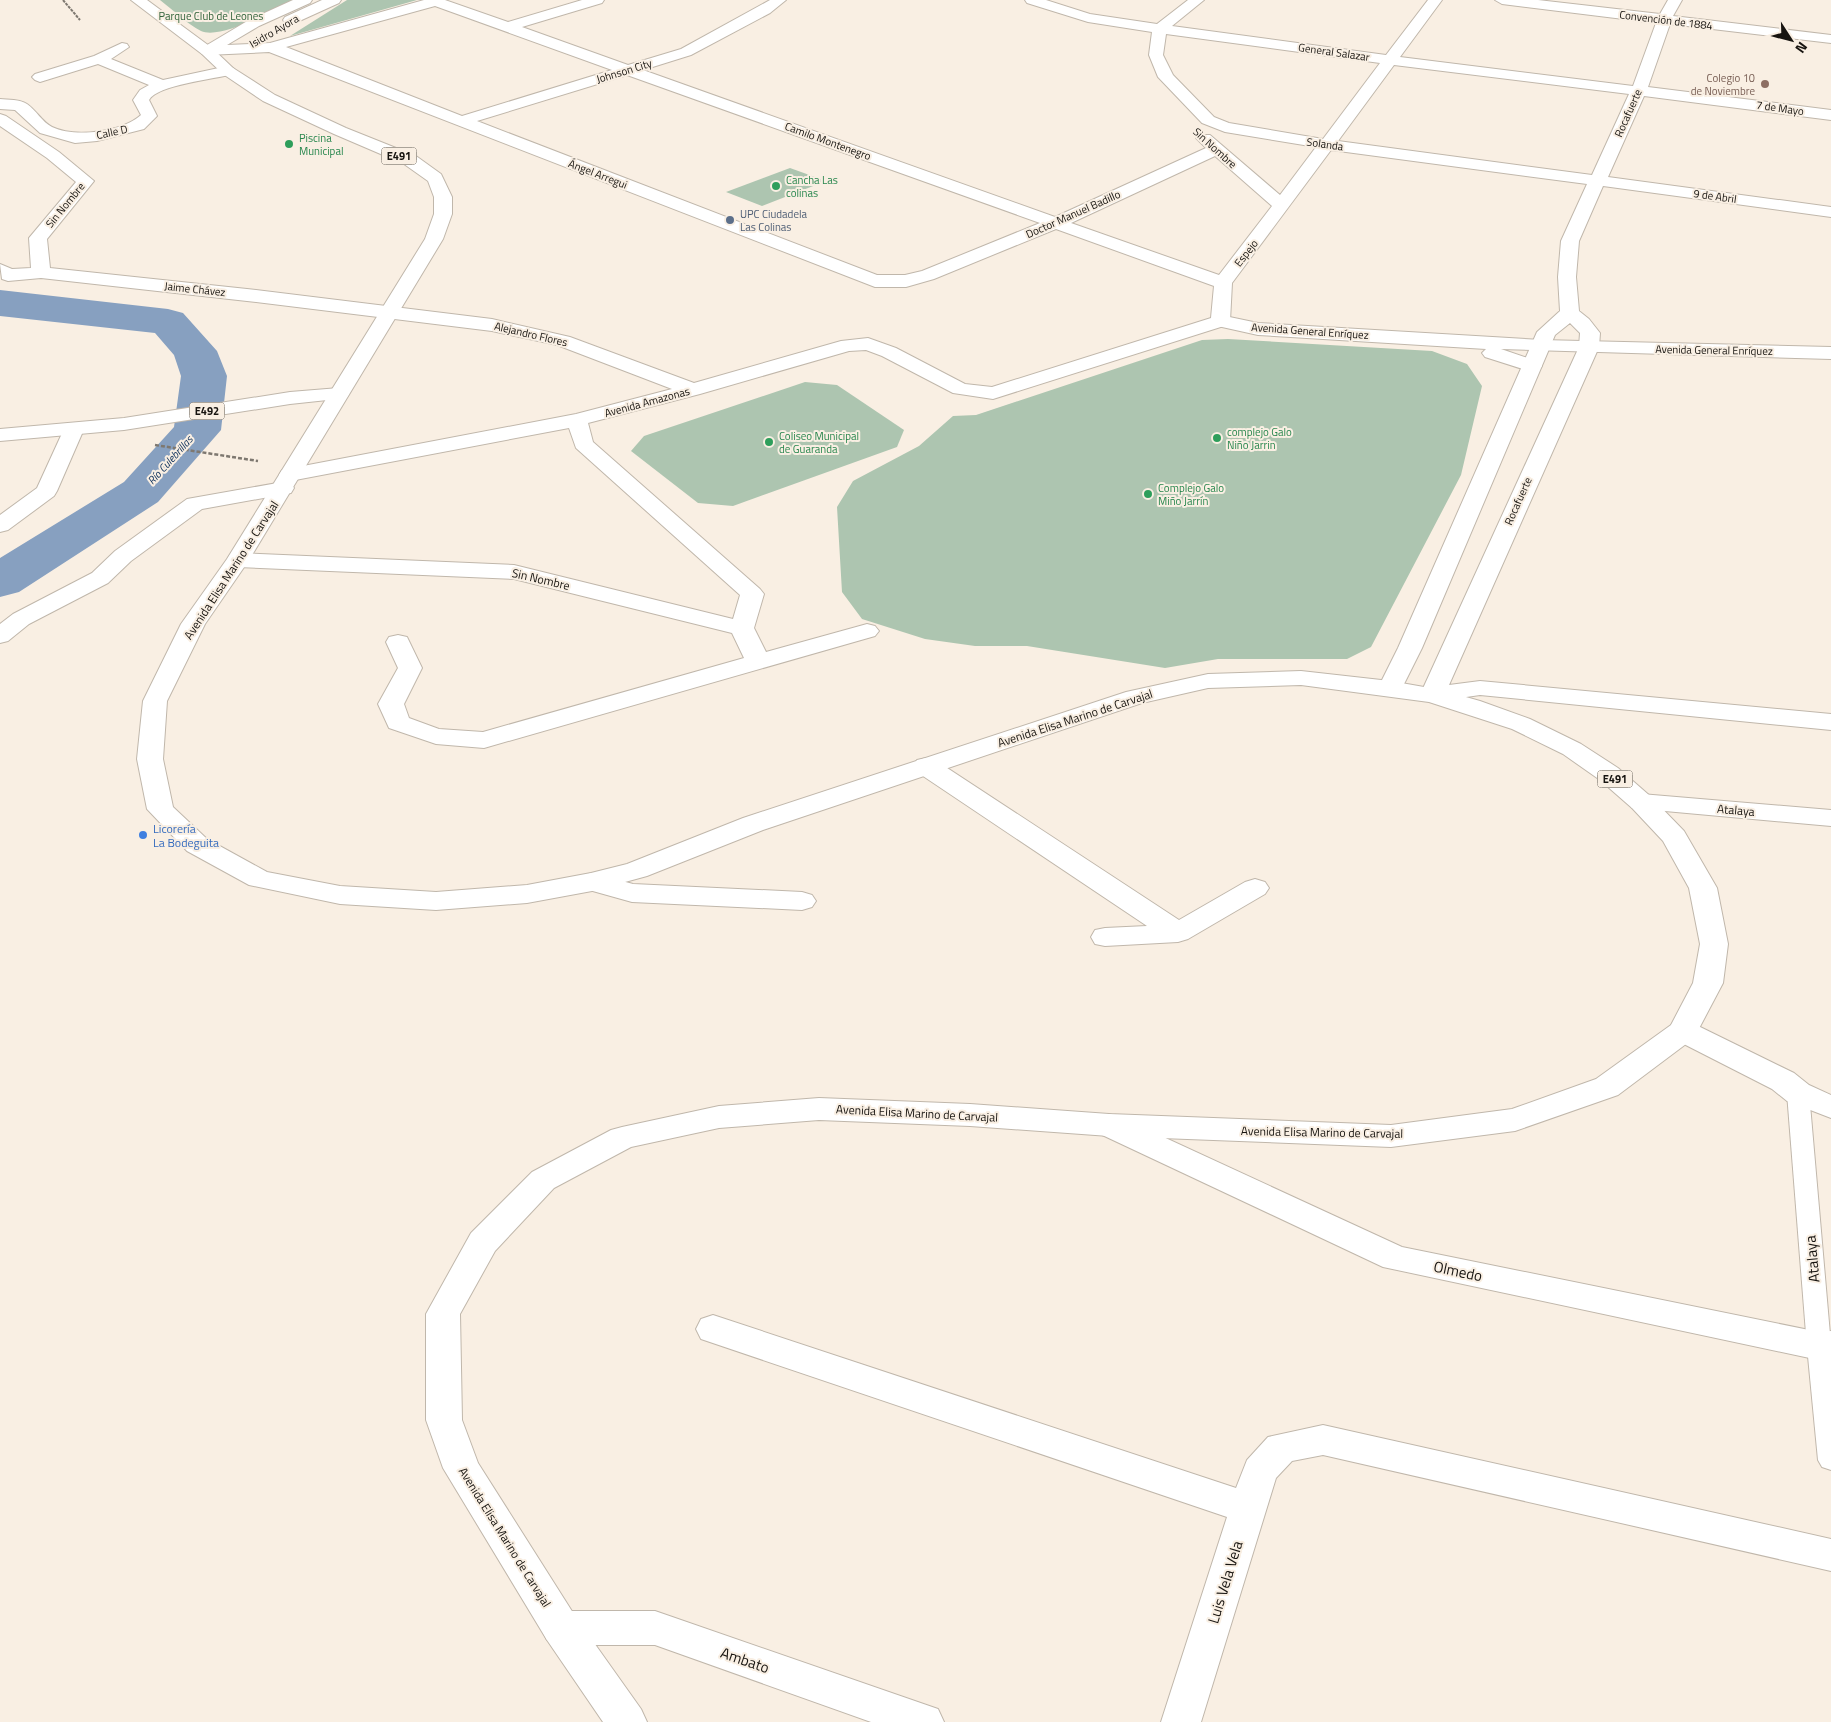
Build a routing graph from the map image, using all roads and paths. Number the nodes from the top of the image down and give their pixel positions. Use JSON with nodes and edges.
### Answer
{"nodes":[{"id":1,"x":63,"y":0,"type":"edge"},
{"id":2,"x":138,"y":0,"type":"edge"},
{"id":3,"x":305,"y":0,"type":"edge"},
{"id":4,"x":334,"y":0,"type":"edge"},
{"id":5,"x":597,"y":0,"type":"edge"},
{"id":6,"x":779,"y":0,"type":"edge"},
{"id":7,"x":1032,"y":0,"type":"edge"},
{"id":8,"x":1197,"y":0,"type":"edge"},
{"id":9,"x":1435,"y":0,"type":"edge"},
{"id":10,"x":1502,"y":0,"type":"edge"},
{"id":11,"x":1675,"y":0,"type":"edge"},
{"id":12,"x":434,"y":1,"type":"edge"},
{"id":13,"x":80,"y":20,"type":"dead end"},
{"id":14,"x":1664,"y":20,"type":"junction"},
{"id":15,"x":508,"y":27,"type":"junction"},
{"id":16,"x":1160,"y":29,"type":"junction"},
{"id":17,"x":271,"y":37,"type":"junction"},
{"id":18,"x":1831,"y":39,"type":"edge"},
{"id":19,"x":122,"y":47,"type":"dead end"},
{"id":20,"x":208,"y":51,"type":"junction"},
{"id":21,"x":99,"y":59,"type":"junction"},
{"id":22,"x":1390,"y":60,"type":"junction"},
{"id":23,"x":628,"y":69,"type":"junction"},
{"id":24,"x":228,"y":72,"type":"junction"},
{"id":25,"x":40,"y":77,"type":"dead end"},
{"id":26,"x":1166,"y":77,"type":"junction"},
{"id":27,"x":162,"y":85,"type":"junction"},
{"id":28,"x":1639,"y":90,"type":"junction"},
{"id":29,"x":0,"y":105,"type":"edge"},
{"id":30,"x":1831,"y":115,"type":"edge"},
{"id":31,"x":0,"y":118,"type":"edge"},
{"id":32,"x":461,"y":121,"type":"junction"},
{"id":33,"x":1326,"y":144,"type":"junction"},
{"id":34,"x":1216,"y":150,"type":"junction"},
{"id":35,"x":1598,"y":181,"type":"junction"},
{"id":36,"x":1282,"y":206,"type":"junction"},
{"id":37,"x":1831,"y":212,"type":"edge"},
{"id":38,"x":1054,"y":224,"type":"junction"},
{"id":39,"x":0,"y":269,"type":"edge"},
{"id":40,"x":41,"y":273,"type":"junction"},
{"id":41,"x":928,"y":275,"type":"joint"},
{"id":42,"x":1223,"y":283,"type":"junction"},
{"id":43,"x":391,"y":312,"type":"junction"},
{"id":44,"x":1570,"y":312,"type":"junction"},
{"id":45,"x":1220,"y":322,"type":"junction"},
{"id":46,"x":1831,"y":336,"type":"edge"},
{"id":47,"x":1432,"y":338,"type":"junction"},
{"id":48,"x":1544,"y":339,"type":"junction"},
{"id":49,"x":1589,"y":340,"type":"junction"},
{"id":50,"x":1831,"y":353,"type":"edge"},
{"id":51,"x":1532,"y":366,"type":"junction"},
{"id":52,"x":693,"y":390,"type":"junction"},
{"id":53,"x":339,"y":394,"type":"junction"},
{"id":54,"x":577,"y":420,"type":"junction"},
{"id":55,"x":74,"y":429,"type":"junction"},
{"id":56,"x":0,"y":435,"type":"edge"},
{"id":57,"x":154,"y":445,"type":"dead end"},
{"id":58,"x":258,"y":462,"type":"dead end"},
{"id":59,"x":287,"y":482,"type":"junction"},
{"id":60,"x":0,"y":525,"type":"edge"},
{"id":61,"x":238,"y":560,"type":"junction"},
{"id":62,"x":742,"y":628,"type":"junction"},
{"id":63,"x":867,"y":631,"type":"dead end"},
{"id":64,"x":0,"y":636,"type":"edge"},
{"id":65,"x":398,"y":642,"type":"dead end"},
{"id":66,"x":758,"y":662,"type":"junction"},
{"id":67,"x":1390,"y":688,"type":"junction"},
{"id":68,"x":1432,"y":695,"type":"junction"},
{"id":69,"x":1831,"y":722,"type":"edge"},
{"id":70,"x":926,"y":766,"type":"junction"},
{"id":71,"x":1641,"y":802,"type":"junction"},
{"id":72,"x":1831,"y":818,"type":"edge"},
{"id":73,"x":592,"y":882,"type":"junction"},
{"id":74,"x":1255,"y":888,"type":"dead end"},
{"id":75,"x":802,"y":901,"type":"dead end"},
{"id":76,"x":1178,"y":933,"type":"junction"},
{"id":77,"x":1105,"y":937,"type":"dead end"},
{"id":78,"x":1683,"y":1031,"type":"junction"},
{"id":79,"x":1798,"y":1093,"type":"junction"},
{"id":80,"x":1831,"y":1107,"type":"edge"},
{"id":81,"x":1109,"y":1125,"type":"junction"},
{"id":82,"x":713,"y":1329,"type":"dead end"},
{"id":83,"x":1825,"y":1345,"type":"edge"},
{"id":84,"x":1831,"y":1460,"type":"edge"},
{"id":85,"x":1248,"y":1508,"type":"junction"},
{"id":86,"x":1831,"y":1555,"type":"edge"},
{"id":87,"x":561,"y":1628,"type":"junction"},
{"id":88,"x":627,"y":1722,"type":"edge"},
{"id":89,"x":924,"y":1722,"type":"edge"},
{"id":90,"x":1181,"y":1722,"type":"edge"}],
"edges":[{"from":1,"to":13,"type":"path"},
{"from":2,"to":20,"type":"main road","number":"E491"},
{"from":3,"to":20,"type":"main road","name":"Isidro Ayora"},
{"from":4,"to":17,"type":"main road","name":"Isidro Ayora"},
{"from":5,"to":15,"type":"main road"},
{"from":6,"to":23,"type":"main road","name":"Johnson City"},
{"from":7,"to":16,"type":"main road","name":"General Salazar"},
{"from":8,"to":16,"type":"main road"},
{"from":9,"to":22,"type":"main road","name":"Espejo"},
{"from":10,"to":14,"type":"main road","name":"Convención de 1884"},
{"from":11,"to":14,"type":"main road","name":"Rocafuerte"},
{"from":12,"to":15,"type":"main road","name":"Camilo Montenegro"},
{"from":12,"to":17,"type":"main road","name":"Ángel Arregui"},
{"from":14,"to":18,"type":"main road","name":"Convención de 1884"},
{"from":14,"to":28,"type":"main road","name":"Rocafuerte"},
{"from":15,"to":23,"type":"main road","name":"Camilo Montenegro"},
{"from":16,"to":22,"type":"main road","name":"General Salazar"},
{"from":16,"to":26,"type":"main road","name":"Solanda"},
{"from":17,"to":20,"type":"main road","name":"Ángel Arregui"},
{"from":17,"to":32,"type":"main road","name":"Ángel Arregui"},
{"from":19,"to":21,"type":"main road"},
{"from":20,"to":24,"type":"main road","number":"E491"},
{"from":21,"to":25,"type":"main road"},
{"from":21,"to":27,"type":"main road"},
{"from":22,"to":28,"type":"main road","name":"General Salazar"},
{"from":22,"to":33,"type":"main road","name":"Espejo"},
{"from":23,"to":32,"type":"main road","name":"Johnson City"},
{"from":23,"to":38,"type":"main road","name":"Camilo Montenegro"},
{"from":24,"to":27,"type":"main road","name":"Calle D"},
{"from":24,"to":43,"type":"main road","name":"Avenida Elisa Marino de Carvajal","number":"E491"},
{"from":26,"to":33,"type":"main road","name":"Solanda"},
{"from":26,"to":34,"type":"main road","name":"Sin Nombre"},
{"from":27,"to":29,"type":"main road","name":"Calle D"},
{"from":28,"to":30,"type":"main road","name":"7 de Mayo"},
{"from":28,"to":35,"type":"main road","name":"Rocafuerte"},
{"from":31,"to":40,"type":"main road","name":"Sin Nombre"},
{"from":32,"to":41,"type":"main road","name":"Ángel Arregui"},
{"from":33,"to":35,"type":"main road","name":"Solanda"},
{"from":33,"to":36,"type":"main road","name":"Espejo"},
{"from":34,"to":36,"type":"main road","name":"Sin Nombre"},
{"from":34,"to":38,"type":"main road","name":"Doctor Manuel Badillo"},
{"from":35,"to":37,"type":"main road","name":"9 de Abril"},
{"from":35,"to":44,"type":"main road","name":"Rocafuerte"},
{"from":36,"to":42,"type":"main road","name":"Espejo"},
{"from":38,"to":41,"type":"main road","name":"Doctor Manuel Badillo"},
{"from":38,"to":42,"type":"main road","name":"Camilo Montenegro"},
{"from":39,"to":40,"type":"main road","name":"Jaime Chávez"},
{"from":40,"to":43,"type":"main road","name":"Jaime Chávez"},
{"from":42,"to":45,"type":"main road"},
{"from":43,"to":52,"type":"main road","name":"Alejandro Flores"},
{"from":43,"to":53,"type":"main road","name":"Avenida Elisa Marino de Carvajal","number":"E491"},
{"from":44,"to":48,"type":"main road"},
{"from":44,"to":49,"type":"main road"},
{"from":45,"to":47,"type":"main road","name":"Avenida General Enríquez"},
{"from":45,"to":48,"type":"main road","name":"Avenida General Enríquez"},
{"from":45,"to":52,"type":"main road","name":"Avenida Amazonas"},
{"from":46,"to":49,"type":"main road","name":"Avenida General Enríquez"},
{"from":47,"to":48,"type":"main road","name":"Avenida General Enríquez"},
{"from":47,"to":51,"type":"main road"},
{"from":48,"to":49,"type":"main road","name":"Avenida General Enríquez"},
{"from":48,"to":51,"type":"main road"},
{"from":49,"to":50,"type":"main road","name":"Avenida General Enríquez"},
{"from":49,"to":68,"type":"main road","name":"Rocafuerte"},
{"from":51,"to":67,"type":"main road"},
{"from":52,"to":54,"type":"main road","name":"Avenida Amazonas"},
{"from":53,"to":55,"type":"main road","number":"E492"},
{"from":53,"to":59,"type":"main road","name":"Avenida Elisa Marino de Carvajal","number":"E491"},
{"from":54,"to":59,"type":"main road","name":"Avenida Amazonas"},
{"from":54,"to":62,"type":"main road"},
{"from":55,"to":56,"type":"main road","number":"E492"},
{"from":55,"to":60,"type":"main road"},
{"from":57,"to":58,"type":"path"},
{"from":59,"to":61,"type":"main road","name":"Avenida Elisa Marino de Carvajal","number":"E491"},
{"from":59,"to":64,"type":"main road","name":"Avenida Amazonas"},
{"from":61,"to":62,"type":"main road","name":"Sin Nombre"},
{"from":61,"to":73,"type":"main road","name":"Avenida Elisa Marino de Carvajal","number":"E491"},
{"from":62,"to":66,"type":"main road"},
{"from":63,"to":66,"type":"main road"},
{"from":65,"to":66,"type":"main road"},
{"from":67,"to":68,"type":"main road","name":"Avenida Elisa Marino de Carvajal","number":"E491"},
{"from":67,"to":70,"type":"main road","name":"Avenida Elisa Marino de Carvajal","number":"E491"},
{"from":68,"to":69,"type":"main road"},
{"from":68,"to":71,"type":"main road","name":"Avenida Elisa Marino de Carvajal","number":"E491"},
{"from":70,"to":73,"type":"main road","name":"Avenida Elisa Marino de Carvajal","number":"E491"},
{"from":70,"to":76,"type":"main road"},
{"from":71,"to":72,"type":"main road","name":"Atalaya"},
{"from":71,"to":78,"type":"main road","name":"Avenida Elisa Marino de Carvajal","number":"E491"},
{"from":73,"to":75,"type":"main road"},
{"from":74,"to":76,"type":"main road"},
{"from":76,"to":77,"type":"main road"},
{"from":78,"to":79,"type":"main road"},
{"from":78,"to":81,"type":"main road","name":"Avenida Elisa Marino de Carvajal","number":"E491"},
{"from":79,"to":80,"type":"main road"},
{"from":79,"to":83,"type":"lane","name":"Atalaya"},
{"from":81,"to":83,"type":"main road","name":"Olmedo"},
{"from":81,"to":87,"type":"main road","name":"Avenida Elisa Marino de Carvajal","number":"E491"},
{"from":82,"to":85,"type":"main road"},
{"from":83,"to":84,"type":"lane","name":"Atalaya"},
{"from":85,"to":86,"type":"main road","name":"Luis Vela Vela"},
{"from":85,"to":90,"type":"main road","name":"Luis Vela Vela"},
{"from":87,"to":88,"type":"main road","name":"Avenida Elisa Marino de Carvajal","number":"E491"},
{"from":87,"to":89,"type":"main road","name":"Ambato"}]}
